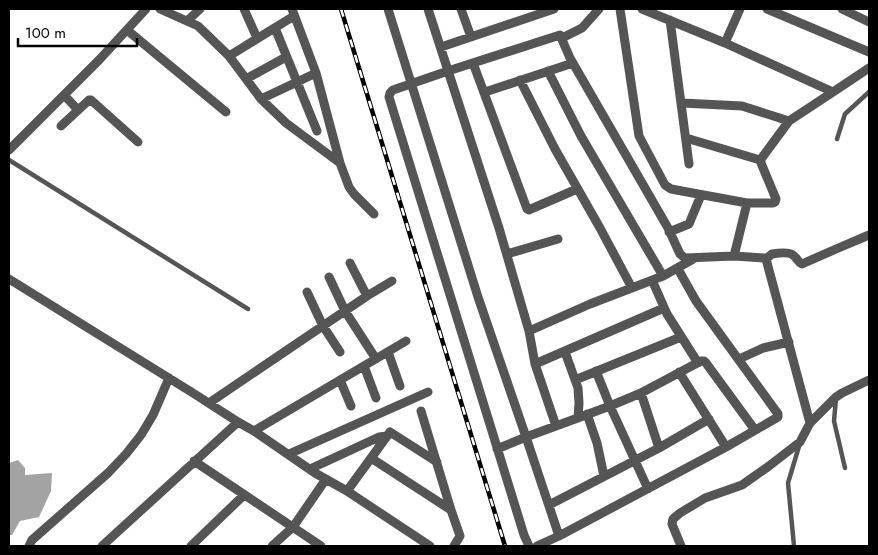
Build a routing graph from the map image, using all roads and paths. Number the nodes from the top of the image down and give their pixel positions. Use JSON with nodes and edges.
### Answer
{"nodes":[{"id":1,"x":146,"y":9,"type":"edge"},
{"id":2,"x":160,"y":9,"type":"edge"},
{"id":3,"x":200,"y":9,"type":"edge"},
{"id":4,"x":244,"y":9,"type":"edge"},
{"id":5,"x":388,"y":9,"type":"edge"},
{"id":6,"x":428,"y":9,"type":"edge"},
{"id":7,"x":461,"y":9,"type":"edge"},
{"id":8,"x":554,"y":9,"type":"edge"},
{"id":9,"x":599,"y":9,"type":"edge"},
{"id":10,"x":620,"y":9,"type":"edge"},
{"id":11,"x":642,"y":9,"type":"edge"},
{"id":12,"x":740,"y":9,"type":"edge"},
{"id":13,"x":767,"y":9,"type":"edge"},
{"id":14,"x":842,"y":9,"type":"edge"},
{"id":15,"x":293,"y":12,"type":"edge"},
{"id":16,"x":670,"y":20,"type":"junction"},
{"id":17,"x":187,"y":21,"type":"junction"},
{"id":18,"x":869,"y":22,"type":"edge"},
{"id":19,"x":275,"y":28,"type":"junction"},
{"id":20,"x":127,"y":30,"type":"junction"},
{"id":21,"x":471,"y":37,"type":"junction"},
{"id":22,"x":257,"y":38,"type":"junction"},
{"id":23,"x":562,"y":38,"type":"junction"},
{"id":24,"x":725,"y":43,"type":"junction"},
{"id":25,"x":441,"y":47,"type":"junction"},
{"id":26,"x":869,"y":52,"type":"edge"},
{"id":27,"x":229,"y":56,"type":"junction"},
{"id":28,"x":286,"y":57,"type":"junction"},
{"id":29,"x":473,"y":62,"type":"junction"},
{"id":30,"x":573,"y":63,"type":"junction"},
{"id":31,"x":869,"y":68,"type":"edge"},
{"id":32,"x":448,"y":71,"type":"junction"},
{"id":33,"x":548,"y":71,"type":"junction"},
{"id":34,"x":316,"y":73,"type":"junction"},
{"id":35,"x":246,"y":79,"type":"junction"},
{"id":36,"x":520,"y":80,"type":"junction"},
{"id":37,"x":297,"y":82,"type":"junction"},
{"id":38,"x":412,"y":83,"type":"junction"},
{"id":39,"x":485,"y":92,"type":"junction"},
{"id":40,"x":834,"y":92,"type":"junction"},
{"id":41,"x":869,"y":92,"type":"edge"},
{"id":42,"x":64,"y":95,"type":"junction"},
{"id":43,"x":261,"y":98,"type":"junction"},
{"id":44,"x":682,"y":102,"type":"junction"},
{"id":45,"x":78,"y":110,"type":"junction"},
{"id":46,"x":226,"y":112,"type":"dead end"},
{"id":47,"x":789,"y":121,"type":"junction"},
{"id":48,"x":61,"y":126,"type":"dead end"},
{"id":49,"x":317,"y":131,"type":"dead end"},
{"id":50,"x":686,"y":138,"type":"junction"},
{"id":51,"x":837,"y":139,"type":"dead end"},
{"id":52,"x":138,"y":142,"type":"dead end"},
{"id":53,"x":9,"y":150,"type":"edge"},
{"id":54,"x":9,"y":160,"type":"edge"},
{"id":55,"x":760,"y":160,"type":"junction"},
{"id":56,"x":340,"y":163,"type":"junction"},
{"id":57,"x":689,"y":164,"type":"dead end"},
{"id":58,"x":578,"y":188,"type":"junction"},
{"id":59,"x":701,"y":195,"type":"junction"},
{"id":60,"x":747,"y":203,"type":"junction"},
{"id":61,"x":374,"y":214,"type":"dead end"},
{"id":62,"x":669,"y":232,"type":"junction"},
{"id":63,"x":869,"y":235,"type":"edge"},
{"id":64,"x":558,"y":239,"type":"dead end"},
{"id":65,"x":507,"y":254,"type":"junction"},
{"id":66,"x":734,"y":256,"type":"junction"},
{"id":67,"x":695,"y":258,"type":"junction"},
{"id":68,"x":766,"y":259,"type":"junction"},
{"id":69,"x":350,"y":263,"type":"dead end"},
{"id":70,"x":678,"y":268,"type":"junction"},
{"id":71,"x":663,"y":276,"type":"junction"},
{"id":72,"x":329,"y":277,"type":"dead end"},
{"id":73,"x":9,"y":279,"type":"edge"},
{"id":74,"x":652,"y":280,"type":"junction"},
{"id":75,"x":392,"y":281,"type":"dead end"},
{"id":76,"x":632,"y":288,"type":"junction"},
{"id":77,"x":307,"y":292,"type":"dead end"},
{"id":78,"x":367,"y":296,"type":"junction"},
{"id":79,"x":664,"y":308,"type":"junction"},
{"id":80,"x":248,"y":310,"type":"dead end"},
{"id":81,"x":345,"y":311,"type":"junction"},
{"id":82,"x":323,"y":326,"type":"junction"},
{"id":83,"x":529,"y":331,"type":"junction"},
{"id":84,"x":681,"y":336,"type":"junction"},
{"id":85,"x":406,"y":341,"type":"dead end"},
{"id":86,"x":789,"y":342,"type":"junction"},
{"id":87,"x":340,"y":352,"type":"dead end"},
{"id":88,"x":388,"y":352,"type":"junction"},
{"id":89,"x":565,"y":352,"type":"junction"},
{"id":90,"x":376,"y":359,"type":"junction"},
{"id":91,"x":739,"y":359,"type":"junction"},
{"id":92,"x":698,"y":363,"type":"junction"},
{"id":93,"x":535,"y":364,"type":"junction"},
{"id":94,"x":364,"y":366,"type":"junction"},
{"id":95,"x":596,"y":371,"type":"junction"},
{"id":96,"x":679,"y":372,"type":"junction"},
{"id":97,"x":169,"y":378,"type":"junction"},
{"id":98,"x":340,"y":380,"type":"junction"},
{"id":99,"x":575,"y":380,"type":"junction"},
{"id":100,"x":869,"y":380,"type":"edge"},
{"id":101,"x":400,"y":386,"type":"dead end"},
{"id":102,"x":428,"y":392,"type":"dead end"},
{"id":103,"x":641,"y":393,"type":"junction"},
{"id":104,"x":836,"y":397,"type":"junction"},
{"id":105,"x":376,"y":398,"type":"dead end"},
{"id":106,"x":209,"y":403,"type":"junction"},
{"id":107,"x":351,"y":406,"type":"dead end"},
{"id":108,"x":610,"y":406,"type":"junction"},
{"id":109,"x":421,"y":411,"type":"dead end"},
{"id":110,"x":582,"y":416,"type":"junction"},
{"id":111,"x":709,"y":420,"type":"junction"},
{"id":112,"x":238,"y":422,"type":"junction"},
{"id":113,"x":810,"y":423,"type":"junction"},
{"id":114,"x":556,"y":426,"type":"junction"},
{"id":115,"x":755,"y":430,"type":"junction"},
{"id":116,"x":254,"y":431,"type":"junction"},
{"id":117,"x":387,"y":436,"type":"junction"},
{"id":118,"x":526,"y":437,"type":"junction"},
{"id":119,"x":800,"y":442,"type":"junction"},
{"id":120,"x":659,"y":448,"type":"junction"},
{"id":121,"x":726,"y":448,"type":"junction"},
{"id":122,"x":497,"y":449,"type":"junction"},
{"id":123,"x":290,"y":454,"type":"junction"},
{"id":124,"x":371,"y":458,"type":"junction"},
{"id":125,"x":635,"y":460,"type":"junction"},
{"id":126,"x":194,"y":461,"type":"junction"},
{"id":127,"x":437,"y":462,"type":"junction"},
{"id":128,"x":845,"y":468,"type":"dead end"},
{"id":129,"x":310,"y":469,"type":"junction"},
{"id":130,"x":604,"y":476,"type":"junction"},
{"id":131,"x":326,"y":479,"type":"junction"},
{"id":132,"x":648,"y":489,"type":"junction"},
{"id":133,"x":347,"y":491,"type":"junction"},
{"id":134,"x":244,"y":495,"type":"junction"},
{"id":135,"x":549,"y":505,"type":"junction"},
{"id":136,"x":450,"y":510,"type":"junction"},
{"id":137,"x":293,"y":527,"type":"junction"},
{"id":138,"x":559,"y":536,"type":"junction"},
{"id":139,"x":29,"y":546,"type":"edge"},
{"id":140,"x":102,"y":546,"type":"edge"},
{"id":141,"x":190,"y":546,"type":"edge"},
{"id":142,"x":272,"y":546,"type":"edge"},
{"id":143,"x":321,"y":546,"type":"edge"},
{"id":144,"x":430,"y":546,"type":"edge"},
{"id":145,"x":454,"y":546,"type":"edge"},
{"id":146,"x":529,"y":546,"type":"edge"},
{"id":147,"x":537,"y":546,"type":"edge"},
{"id":148,"x":681,"y":546,"type":"edge"},
{"id":149,"x":794,"y":546,"type":"edge"}],
"edges":[{"from":1,"to":20,"type":"street"},
{"from":2,"to":17,"type":"street"},
{"from":3,"to":17,"type":"street"},
{"from":4,"to":22,"type":"street"},
{"from":5,"to":38,"type":"street"},
{"from":6,"to":25,"type":"street"},
{"from":7,"to":21,"type":"street"},
{"from":8,"to":21,"type":"street"},
{"from":9,"to":23,"type":"street"},
{"from":10,"to":59,"type":"street"},
{"from":11,"to":16,"type":"street"},
{"from":12,"to":24,"type":"street"},
{"from":13,"to":26,"type":"street"},
{"from":14,"to":18,"type":"street"},
{"from":15,"to":19,"type":"street"},
{"from":15,"to":34,"type":"street"},
{"from":16,"to":24,"type":"street"},
{"from":16,"to":44,"type":"street"},
{"from":17,"to":27,"type":"street"},
{"from":19,"to":22,"type":"street"},
{"from":19,"to":28,"type":"street"},
{"from":20,"to":42,"type":"street"},
{"from":20,"to":46,"type":"street"},
{"from":21,"to":25,"type":"street"},
{"from":22,"to":27,"type":"street"},
{"from":23,"to":29,"type":"street"},
{"from":23,"to":30,"type":"street"},
{"from":24,"to":40,"type":"street"},
{"from":25,"to":32,"type":"street"},
{"from":27,"to":35,"type":"street"},
{"from":28,"to":35,"type":"street"},
{"from":28,"to":37,"type":"street"},
{"from":29,"to":32,"type":"street"},
{"from":29,"to":39,"type":"street"},
{"from":30,"to":33,"type":"street"},
{"from":30,"to":62,"type":"street"},
{"from":31,"to":40,"type":"street"},
{"from":32,"to":38,"type":"street"},
{"from":32,"to":65,"type":"street"},
{"from":33,"to":36,"type":"street"},
{"from":33,"to":71,"type":"street"},
{"from":34,"to":37,"type":"street"},
{"from":34,"to":56,"type":"street"},
{"from":35,"to":43,"type":"street"},
{"from":36,"to":39,"type":"street"},
{"from":36,"to":58,"type":"street"},
{"from":37,"to":43,"type":"street"},
{"from":37,"to":49,"type":"street"},
{"from":38,"to":118,"type":"street"},
{"from":38,"to":122,"type":"street"},
{"from":39,"to":58,"type":"street"},
{"from":40,"to":47,"type":"street"},
{"from":41,"to":51,"type":"lane"},
{"from":42,"to":45,"type":"street"},
{"from":42,"to":53,"type":"street"},
{"from":43,"to":56,"type":"street"},
{"from":44,"to":47,"type":"street"},
{"from":44,"to":50,"type":"street"},
{"from":45,"to":48,"type":"street"},
{"from":45,"to":52,"type":"street"},
{"from":47,"to":55,"type":"street"},
{"from":50,"to":55,"type":"street"},
{"from":50,"to":57,"type":"street"},
{"from":54,"to":80,"type":"lane"},
{"from":55,"to":60,"type":"street"},
{"from":56,"to":61,"type":"street"},
{"from":58,"to":76,"type":"street"},
{"from":59,"to":60,"type":"street"},
{"from":59,"to":62,"type":"street"},
{"from":60,"to":66,"type":"street"},
{"from":62,"to":67,"type":"street"},
{"from":63,"to":68,"type":"street"},
{"from":64,"to":65,"type":"street"},
{"from":65,"to":83,"type":"street"},
{"from":66,"to":67,"type":"street"},
{"from":66,"to":68,"type":"street"},
{"from":67,"to":70,"type":"street"},
{"from":68,"to":86,"type":"street"},
{"from":69,"to":78,"type":"street"},
{"from":70,"to":71,"type":"street"},
{"from":70,"to":91,"type":"street"},
{"from":71,"to":74,"type":"street"},
{"from":72,"to":81,"type":"street"},
{"from":73,"to":97,"type":"street"},
{"from":74,"to":76,"type":"street"},
{"from":74,"to":79,"type":"street"},
{"from":75,"to":78,"type":"street"},
{"from":76,"to":83,"type":"street"},
{"from":77,"to":82,"type":"street"},
{"from":78,"to":81,"type":"street"},
{"from":79,"to":84,"type":"street"},
{"from":79,"to":89,"type":"street"},
{"from":81,"to":82,"type":"street"},
{"from":81,"to":90,"type":"street"},
{"from":82,"to":87,"type":"street"},
{"from":82,"to":106,"type":"street"},
{"from":83,"to":93,"type":"street"},
{"from":84,"to":92,"type":"street"},
{"from":84,"to":95,"type":"street"},
{"from":85,"to":88,"type":"street"},
{"from":86,"to":91,"type":"street"},
{"from":86,"to":113,"type":"street"},
{"from":88,"to":90,"type":"street"},
{"from":88,"to":101,"type":"street"},
{"from":89,"to":93,"type":"street"},
{"from":89,"to":99,"type":"street"},
{"from":90,"to":94,"type":"street"},
{"from":91,"to":115,"type":"street"},
{"from":92,"to":96,"type":"street"},
{"from":92,"to":115,"type":"street"},
{"from":93,"to":114,"type":"street"},
{"from":94,"to":98,"type":"street"},
{"from":94,"to":105,"type":"street"},
{"from":95,"to":99,"type":"street"},
{"from":95,"to":108,"type":"street"},
{"from":96,"to":103,"type":"street"},
{"from":96,"to":111,"type":"street"},
{"from":97,"to":106,"type":"street"},
{"from":97,"to":139,"type":"street"},
{"from":98,"to":107,"type":"street"},
{"from":98,"to":116,"type":"street"},
{"from":99,"to":110,"type":"street"},
{"from":100,"to":104,"type":"street"},
{"from":102,"to":123,"type":"street"},
{"from":103,"to":108,"type":"street"},
{"from":103,"to":120,"type":"street"},
{"from":104,"to":113,"type":"street"},
{"from":104,"to":128,"type":"lane"},
{"from":106,"to":112,"type":"street"},
{"from":108,"to":110,"type":"street"},
{"from":108,"to":125,"type":"street"},
{"from":109,"to":127,"type":"street"},
{"from":110,"to":114,"type":"street"},
{"from":110,"to":130,"type":"street"},
{"from":111,"to":120,"type":"street"},
{"from":111,"to":121,"type":"street"},
{"from":112,"to":116,"type":"street"},
{"from":112,"to":126,"type":"street"},
{"from":113,"to":119,"type":"street"},
{"from":114,"to":118,"type":"street"},
{"from":115,"to":121,"type":"street"},
{"from":116,"to":123,"type":"street"},
{"from":117,"to":124,"type":"street"},
{"from":117,"to":127,"type":"street"},
{"from":117,"to":129,"type":"street"},
{"from":118,"to":122,"type":"street"},
{"from":118,"to":135,"type":"street"},
{"from":119,"to":148,"type":"street"},
{"from":119,"to":149,"type":"lane"},
{"from":120,"to":125,"type":"street"},
{"from":121,"to":132,"type":"street"},
{"from":122,"to":146,"type":"street"},
{"from":123,"to":129,"type":"street"},
{"from":124,"to":133,"type":"street"},
{"from":124,"to":136,"type":"street"},
{"from":125,"to":130,"type":"street"},
{"from":125,"to":132,"type":"street"},
{"from":126,"to":134,"type":"street"},
{"from":126,"to":140,"type":"street"},
{"from":127,"to":136,"type":"street"},
{"from":129,"to":131,"type":"street"},
{"from":130,"to":135,"type":"street"},
{"from":131,"to":133,"type":"street"},
{"from":131,"to":137,"type":"street"},
{"from":132,"to":138,"type":"street"},
{"from":133,"to":144,"type":"street"},
{"from":134,"to":137,"type":"street"},
{"from":134,"to":141,"type":"street"},
{"from":135,"to":138,"type":"street"},
{"from":136,"to":145,"type":"street"},
{"from":137,"to":142,"type":"street"},
{"from":137,"to":143,"type":"street"},
{"from":138,"to":147,"type":"street"}]}
